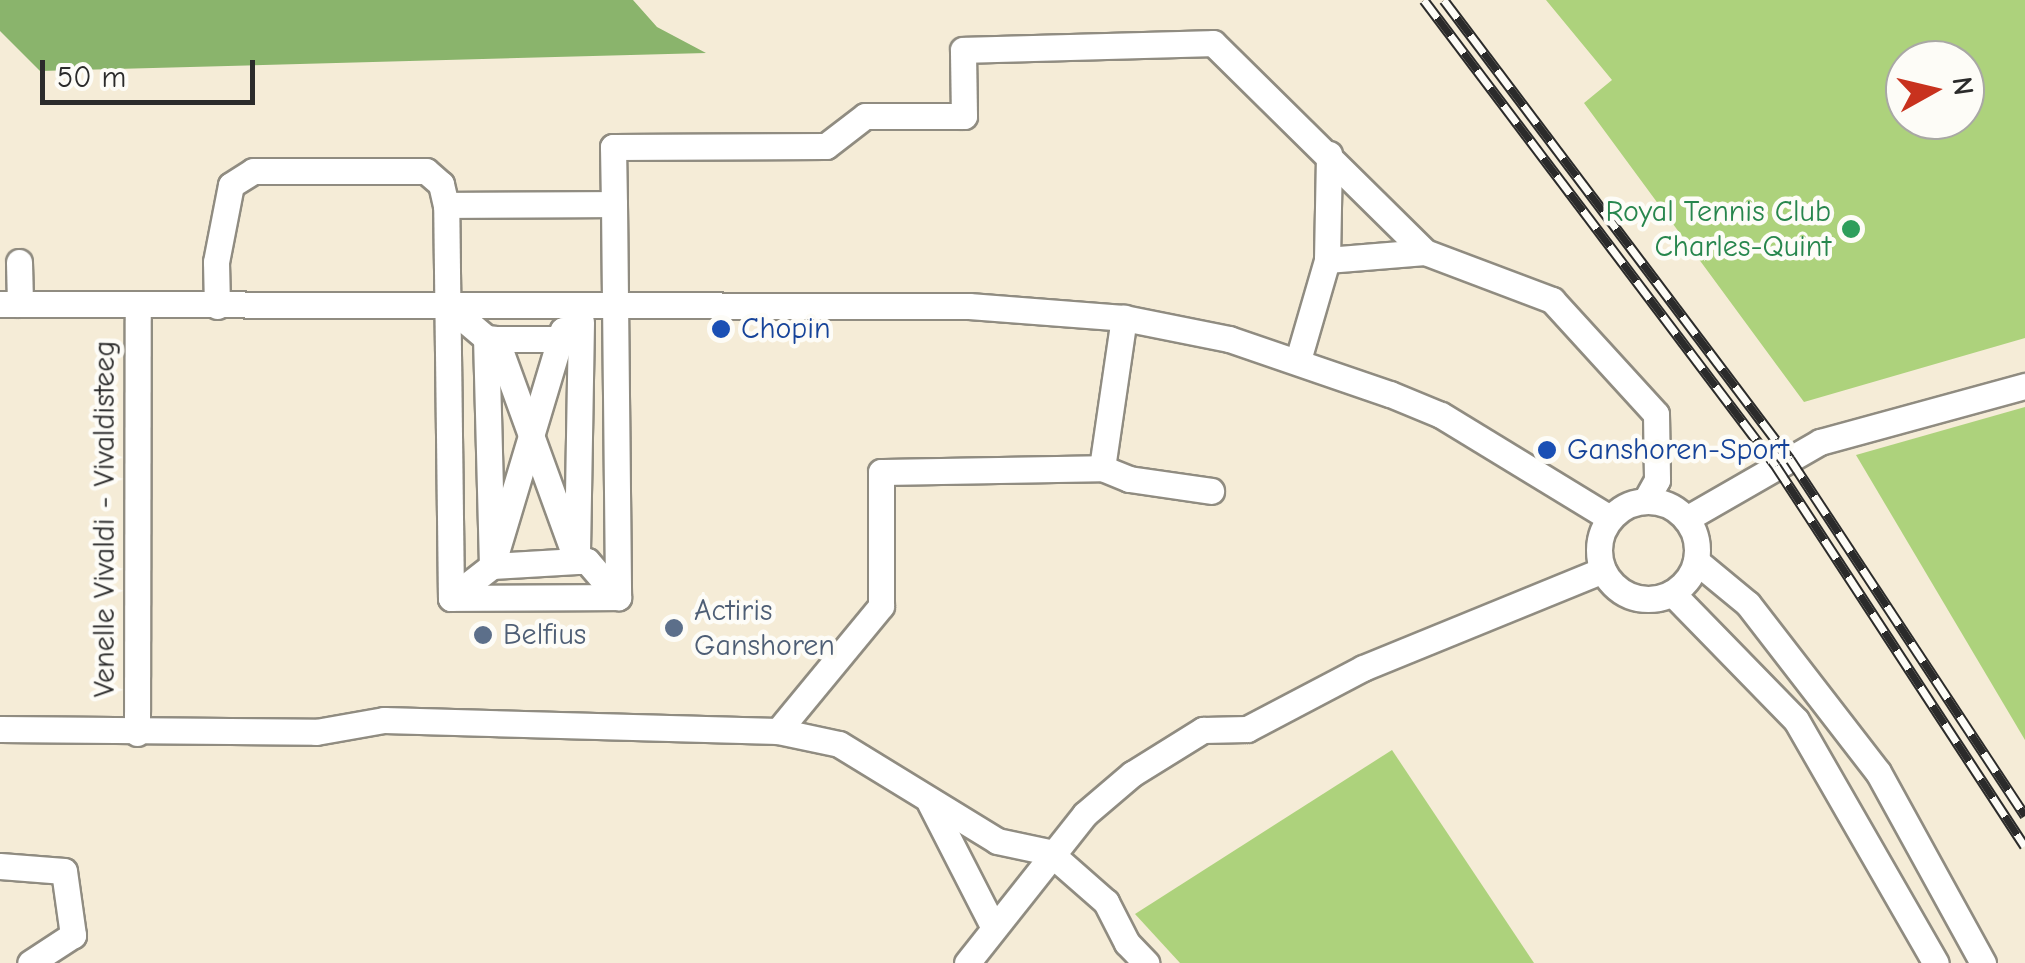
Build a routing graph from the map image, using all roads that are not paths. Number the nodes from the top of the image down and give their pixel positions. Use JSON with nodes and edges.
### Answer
{"nodes":[{"id":1,"x":1329,"y":154,"type":"junction"},
{"id":2,"x":614,"y":204,"type":"junction"},
{"id":3,"x":446,"y":206,"type":"junction"},
{"id":4,"x":1426,"y":252,"type":"junction"},
{"id":5,"x":1328,"y":260,"type":"junction"},
{"id":6,"x":20,"y":262,"type":"dead end"},
{"id":7,"x":10,"y":304,"type":"edge"},
{"id":8,"x":138,"y":304,"type":"junction"},
{"id":9,"x":447,"y":305,"type":"junction"},
{"id":10,"x":615,"y":305,"type":"junction"},
{"id":11,"x":217,"y":306,"type":"junction"},
{"id":12,"x":1124,"y":318,"type":"junction"},
{"id":13,"x":574,"y":330,"type":"junction"},
{"id":14,"x":491,"y":338,"type":"junction"},
{"id":15,"x":1298,"y":360,"type":"junction"},
{"id":16,"x":2025,"y":386,"type":"edge"},
{"id":17,"x":530,"y":440,"type":"junction"},
{"id":18,"x":1102,"y":468,"type":"junction"},
{"id":19,"x":1211,"y":491,"type":"dead end"},
{"id":20,"x":1646,"y":500,"type":"junction"},
{"id":21,"x":1610,"y":518,"type":"junction"},
{"id":22,"x":1686,"y":519,"type":"junction"},
{"id":23,"x":577,"y":561,"type":"junction"},
{"id":24,"x":1696,"y":561,"type":"junction"},
{"id":25,"x":492,"y":566,"type":"junction"},
{"id":26,"x":1603,"y":570,"type":"junction"},
{"id":27,"x":1672,"y":593,"type":"junction"},
{"id":28,"x":618,"y":597,"type":"junction"},
{"id":29,"x":451,"y":598,"type":"junction"},
{"id":30,"x":0,"y":729,"type":"edge"},
{"id":31,"x":778,"y":731,"type":"junction"},
{"id":32,"x":138,"y":733,"type":"junction"},
{"id":33,"x":930,"y":803,"type":"junction"},
{"id":34,"x":1050,"y":852,"type":"junction"},
{"id":35,"x":0,"y":866,"type":"edge"},
{"id":36,"x":992,"y":924,"type":"junction"},
{"id":37,"x":30,"y":963,"type":"edge"},
{"id":38,"x":966,"y":963,"type":"edge"},
{"id":39,"x":1146,"y":963,"type":"edge"},
{"id":40,"x":1936,"y":963,"type":"edge"},
{"id":41,"x":1983,"y":963,"type":"edge"}],
"edges":[{"from":1,"to":2,"type":"street"},
{"from":1,"to":4,"type":"street"},
{"from":1,"to":5,"type":"street"},
{"from":2,"to":3,"type":"street"},
{"from":2,"to":10,"type":"street"},
{"from":3,"to":9,"type":"street"},
{"from":3,"to":11,"type":"street"},
{"from":4,"to":5,"type":"street"},
{"from":4,"to":20,"type":"street"},
{"from":5,"to":15,"type":"street"},
{"from":6,"to":7,"type":"street"},
{"from":7,"to":8,"type":"street"},
{"from":8,"to":11,"type":"street"},
{"from":8,"to":32,"type":"street","name":"Venelle Vivaldi - Vivaldisteeg"},
{"from":9,"to":10,"type":"street"},
{"from":9,"to":11,"type":"street"},
{"from":9,"to":14,"type":"street"},
{"from":9,"to":29,"type":"street"},
{"from":10,"to":12,"type":"street"},
{"from":10,"to":28,"type":"street"},
{"from":12,"to":15,"type":"street"},
{"from":12,"to":18,"type":"street"},
{"from":13,"to":14,"type":"street"},
{"from":13,"to":17,"type":"street"},
{"from":13,"to":23,"type":"street"},
{"from":14,"to":17,"type":"street"},
{"from":14,"to":25,"type":"street"},
{"from":15,"to":21,"type":"street"},
{"from":16,"to":22,"type":"street"},
{"from":17,"to":23,"type":"street"},
{"from":17,"to":25,"type":"street"},
{"from":18,"to":19,"type":"street"},
{"from":18,"to":31,"type":"street"},
{"from":20,"to":21,"type":"street"},
{"from":20,"to":22,"type":"street"},
{"from":21,"to":26,"type":"street"},
{"from":22,"to":24,"type":"street"},
{"from":23,"to":25,"type":"street"},
{"from":23,"to":28,"type":"street"},
{"from":24,"to":27,"type":"street"},
{"from":24,"to":41,"type":"street"},
{"from":25,"to":29,"type":"street"},
{"from":26,"to":27,"type":"street"},
{"from":26,"to":34,"type":"street"},
{"from":27,"to":40,"type":"street"},
{"from":28,"to":29,"type":"street"},
{"from":30,"to":32,"type":"street"},
{"from":31,"to":32,"type":"street"},
{"from":31,"to":33,"type":"street"},
{"from":33,"to":34,"type":"street"},
{"from":33,"to":36,"type":"street"},
{"from":34,"to":36,"type":"street"},
{"from":34,"to":39,"type":"street"},
{"from":35,"to":37,"type":"street"},
{"from":36,"to":38,"type":"street"}]}
